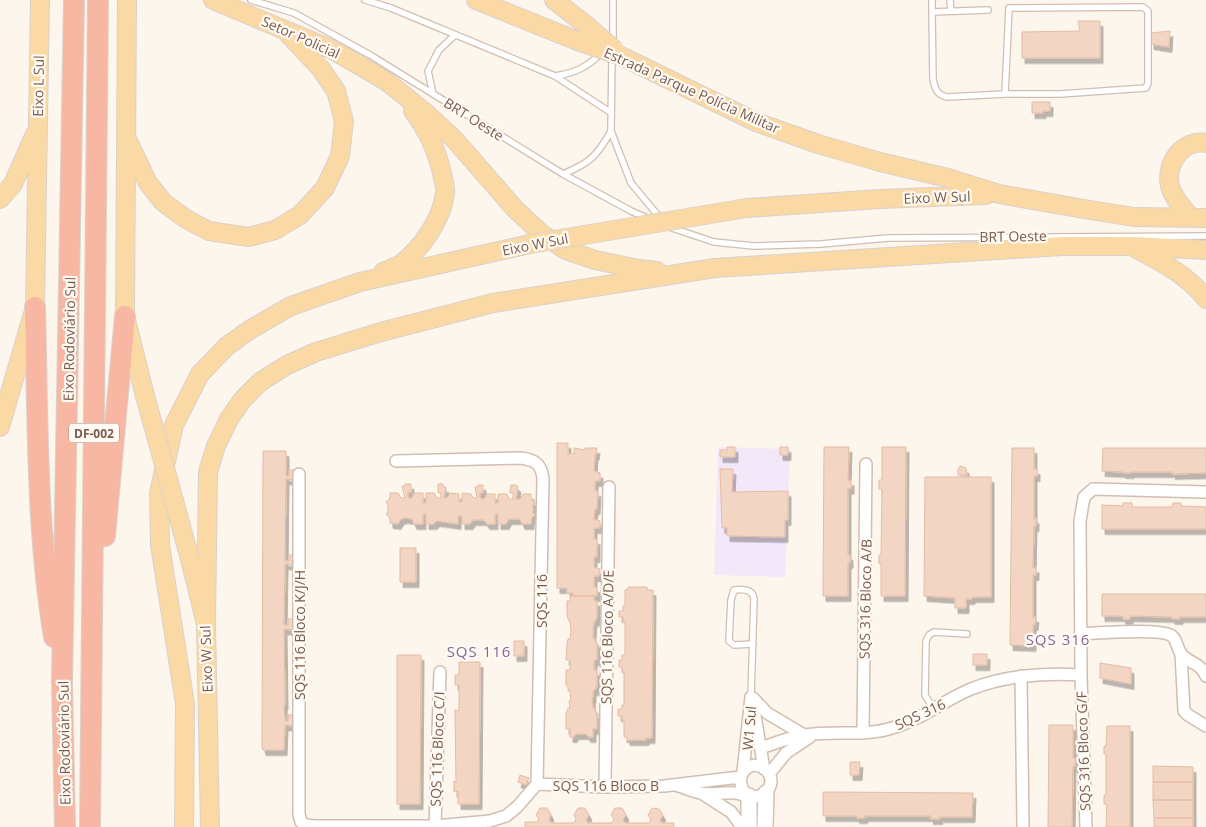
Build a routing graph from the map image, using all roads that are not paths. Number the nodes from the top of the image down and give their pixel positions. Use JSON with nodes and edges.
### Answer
{"nodes":[{"id":1,"x":40,"y":0,"type":"edge"},
{"id":2,"x":74,"y":0,"type":"edge"},
{"id":3,"x":98,"y":0,"type":"edge"},
{"id":4,"x":127,"y":0,"type":"edge"},
{"id":5,"x":213,"y":0,"type":"edge"},
{"id":6,"x":251,"y":0,"type":"edge"},
{"id":7,"x":365,"y":0,"type":"edge"},
{"id":8,"x":476,"y":0,"type":"edge"},
{"id":9,"x":554,"y":0,"type":"edge"},
{"id":10,"x":613,"y":0,"type":"edge"},
{"id":11,"x":932,"y":0,"type":"edge"},
{"id":12,"x":950,"y":0,"type":"edge"},
{"id":13,"x":988,"y":10,"type":"dead end"},
{"id":14,"x":951,"y":11,"type":"junction"},
{"id":15,"x":932,"y":12,"type":"junction"},
{"id":16,"x":281,"y":28,"type":"junction"},
{"id":17,"x":613,"y":32,"type":"junction"},
{"id":18,"x":454,"y":36,"type":"junction"},
{"id":19,"x":621,"y":56,"type":"junction"},
{"id":20,"x":555,"y":76,"type":"junction"},
{"id":21,"x":386,"y":81,"type":"junction"},
{"id":22,"x":433,"y":94,"type":"junction"},
{"id":23,"x":1005,"y":94,"type":"junction"},
{"id":24,"x":610,"y":112,"type":"junction"},
{"id":25,"x":38,"y":127,"type":"junction"},
{"id":26,"x":610,"y":131,"type":"junction"},
{"id":27,"x":126,"y":137,"type":"junction"},
{"id":28,"x":1206,"y":143,"type":"edge"},
{"id":29,"x":563,"y":174,"type":"junction"},
{"id":30,"x":999,"y":194,"type":"junction"},
{"id":31,"x":0,"y":199,"type":"edge"},
{"id":32,"x":1199,"y":218,"type":"edge"},
{"id":33,"x":667,"y":226,"type":"junction"},
{"id":34,"x":1206,"y":236,"type":"edge"},
{"id":35,"x":1133,"y":246,"type":"junction"},
{"id":36,"x":1206,"y":250,"type":"edge"},
{"id":37,"x":680,"y":273,"type":"junction"},
{"id":38,"x":360,"y":282,"type":"junction"},
{"id":39,"x":1206,"y":298,"type":"edge"},
{"id":40,"x":35,"y":307,"type":"junction"},
{"id":41,"x":125,"y":316,"type":"junction"},
{"id":42,"x":0,"y":427,"type":"edge"},
{"id":43,"x":396,"y":461,"type":"dead end"},
{"id":44,"x":866,"y":464,"type":"dead end"},
{"id":45,"x":299,"y":474,"type":"dead end"},
{"id":46,"x":608,"y":487,"type":"dead end"},
{"id":47,"x":1206,"y":492,"type":"edge"},
{"id":48,"x":206,"y":624,"type":"junction"},
{"id":49,"x":967,"y":634,"type":"dead end"},
{"id":50,"x":1080,"y":634,"type":"junction"},
{"id":51,"x":753,"y":644,"type":"junction"},
{"id":52,"x":1181,"y":653,"type":"junction"},
{"id":53,"x":92,"y":670,"type":"junction"},
{"id":54,"x":440,"y":672,"type":"dead end"},
{"id":55,"x":1081,"y":674,"type":"junction"},
{"id":56,"x":1021,"y":676,"type":"junction"},
{"id":57,"x":1206,"y":676,"type":"edge"},
{"id":58,"x":62,"y":682,"type":"junction"},
{"id":59,"x":752,"y":697,"type":"junction"},
{"id":60,"x":933,"y":708,"type":"junction"},
{"id":61,"x":1206,"y":726,"type":"edge"},
{"id":62,"x":863,"y":733,"type":"junction"},
{"id":63,"x":809,"y":734,"type":"junction"},
{"id":64,"x":761,"y":748,"type":"junction"},
{"id":65,"x":767,"y":772,"type":"junction"},
{"id":66,"x":742,"y":774,"type":"junction"},
{"id":67,"x":537,"y":784,"type":"junction"},
{"id":68,"x":674,"y":785,"type":"junction"},
{"id":69,"x":605,"y":787,"type":"junction"},
{"id":70,"x":702,"y":793,"type":"junction"},
{"id":71,"x":766,"y":793,"type":"junction"},
{"id":72,"x":748,"y":795,"type":"junction"},
{"id":73,"x":435,"y":826,"type":"edge"},
{"id":74,"x":64,"y":827,"type":"edge"},
{"id":75,"x":90,"y":827,"type":"edge"},
{"id":76,"x":184,"y":827,"type":"edge"},
{"id":77,"x":210,"y":827,"type":"edge"},
{"id":78,"x":742,"y":827,"type":"edge"},
{"id":79,"x":749,"y":827,"type":"edge"},
{"id":80,"x":764,"y":827,"type":"edge"},
{"id":81,"x":1022,"y":827,"type":"edge"},
{"id":82,"x":1086,"y":827,"type":"edge"}],
"edges":[{"from":1,"to":25,"type":"main road","name":"Eixo L Sul"},
{"from":2,"to":58,"type":"highway","name":"Eixo Rodoviário Sul","number":"DF-002"},
{"from":3,"to":53,"type":"highway","name":"Eixo Rodoviário Sul","number":"DF-002"},
{"from":4,"to":27,"type":"main road","name":"Eixo W Sul"},
{"from":5,"to":16,"type":"main road","name":"Setor Policial"},
{"from":6,"to":22,"type":"lane"},
{"from":7,"to":18,"type":"lane"},
{"from":8,"to":19,"type":"main road","name":"Estrada Parque Polícia Militar","bridge":true},
{"from":9,"to":19,"type":"main road","bridge":true},
{"from":10,"to":17,"type":"lane"},
{"from":11,"to":15,"type":"lane"},
{"from":12,"to":14,"type":"lane"},
{"from":13,"to":14,"type":"lane"},
{"from":14,"to":15,"type":"lane"},
{"from":15,"to":23,"type":"lane"},
{"from":16,"to":21,"type":"main road","name":"Setor Policial"},
{"from":16,"to":27,"type":"main road"},
{"from":17,"to":20,"type":"lane"},
{"from":17,"to":24,"type":"lane"},
{"from":18,"to":20,"type":"lane"},
{"from":18,"to":22,"type":"lane","name":"BRT Oeste"},
{"from":19,"to":30,"type":"main road","name":"Estrada Parque Polícia Militar"},
{"from":20,"to":24,"type":"lane"},
{"from":21,"to":37,"type":"main road"},
{"from":21,"to":38,"type":"main road"},
{"from":22,"to":29,"type":"lane","name":"BRT Oeste"},
{"from":23,"to":23,"type":"lane"},
{"from":24,"to":26,"type":"lane"},
{"from":25,"to":31,"type":"main road"},
{"from":25,"to":40,"type":"main road","name":"Eixo L Sul"},
{"from":26,"to":29,"type":"lane"},
{"from":26,"to":33,"type":"lane"},
{"from":27,"to":41,"type":"main road","name":"Eixo W Sul"},
{"from":28,"to":32,"type":"main road"},
{"from":29,"to":33,"type":"lane","name":"BRT Oeste"},
{"from":30,"to":32,"type":"main road","name":"Estrada Parque Polícia Militar"},
{"from":30,"to":38,"type":"main road","name":"Eixo W Sul","bridge":true},
{"from":33,"to":34,"type":"lane","name":"BRT Oeste"},
{"from":35,"to":36,"type":"main road"},
{"from":35,"to":37,"type":"main road"},
{"from":35,"to":39,"type":"main road"},
{"from":37,"to":48,"type":"main road"},
{"from":38,"to":76,"type":"main road","name":"Eixo W Sul"},
{"from":40,"to":42,"type":"main road","name":"Eixo L Sul"},
{"from":40,"to":58,"type":"highway"},
{"from":41,"to":48,"type":"main road","name":"Eixo W Sul","bridge":true},
{"from":41,"to":53,"type":"highway"},
{"from":43,"to":67,"type":"street","name":"SQS 116"},
{"from":44,"to":62,"type":"street","name":"SQS 316 Bloco A/B"},
{"from":45,"to":73,"type":"street","name":"SQS 116 Bloco K/J/H"},
{"from":46,"to":69,"type":"street","name":"SQS 116 Bloco A/D/E"},
{"from":47,"to":50,"type":"street"},
{"from":48,"to":77,"type":"main road","name":"Eixo W Sul"},
{"from":49,"to":60,"type":"lane"},
{"from":50,"to":52,"type":"street"},
{"from":50,"to":55,"type":"street"},
{"from":51,"to":51,"type":"lane"},
{"from":51,"to":59,"type":"lane"},
{"from":52,"to":57,"type":"street"},
{"from":52,"to":61,"type":"street"},
{"from":53,"to":75,"type":"highway","name":"Eixo Rodoviário Sul","number":"DF-002"},
{"from":54,"to":73,"type":"street","name":"SQS 116 Bloco C/I"},
{"from":55,"to":56,"type":"street","name":"SQS 316"},
{"from":55,"to":82,"type":"street","name":"SQS 316 Bloco G/F"},
{"from":56,"to":60,"type":"street","name":"SQS 316"},
{"from":56,"to":81,"type":"street"},
{"from":58,"to":74,"type":"highway","name":"Eixo Rodoviário Sul","number":"DF-002"},
{"from":59,"to":63,"type":"street"},
{"from":59,"to":64,"type":"street","name":"W1 Sul"},
{"from":59,"to":66,"type":"street","name":"W1 Sul"},
{"from":60,"to":62,"type":"street","name":"SQS 316"},
{"from":62,"to":63,"type":"street","name":"SQS 316"},
{"from":63,"to":64,"type":"street","name":"SQS 316"},
{"from":63,"to":65,"type":"street"},
{"from":64,"to":65,"type":"street","name":"W1 Sul"},
{"from":65,"to":66,"type":"street"},
{"from":65,"to":71,"type":"street"},
{"from":66,"to":68,"type":"street","name":"SQS 116 Bloco B"},
{"from":66,"to":72,"type":"street"},
{"from":67,"to":69,"type":"street","name":"SQS 116 Bloco B"},
{"from":67,"to":73,"type":"street","name":"SQS 116 Bloco K/J/H"},
{"from":68,"to":69,"type":"street","name":"SQS 116 Bloco B"},
{"from":68,"to":70,"type":"street","name":"SQS 116 Bloco B"},
{"from":70,"to":72,"type":"street","name":"SQS 116 Bloco B"},
{"from":70,"to":78,"type":"street","name":"SQS 116 Bloco B"},
{"from":71,"to":72,"type":"street"},
{"from":71,"to":80,"type":"street"},
{"from":72,"to":79,"type":"street"}]}
